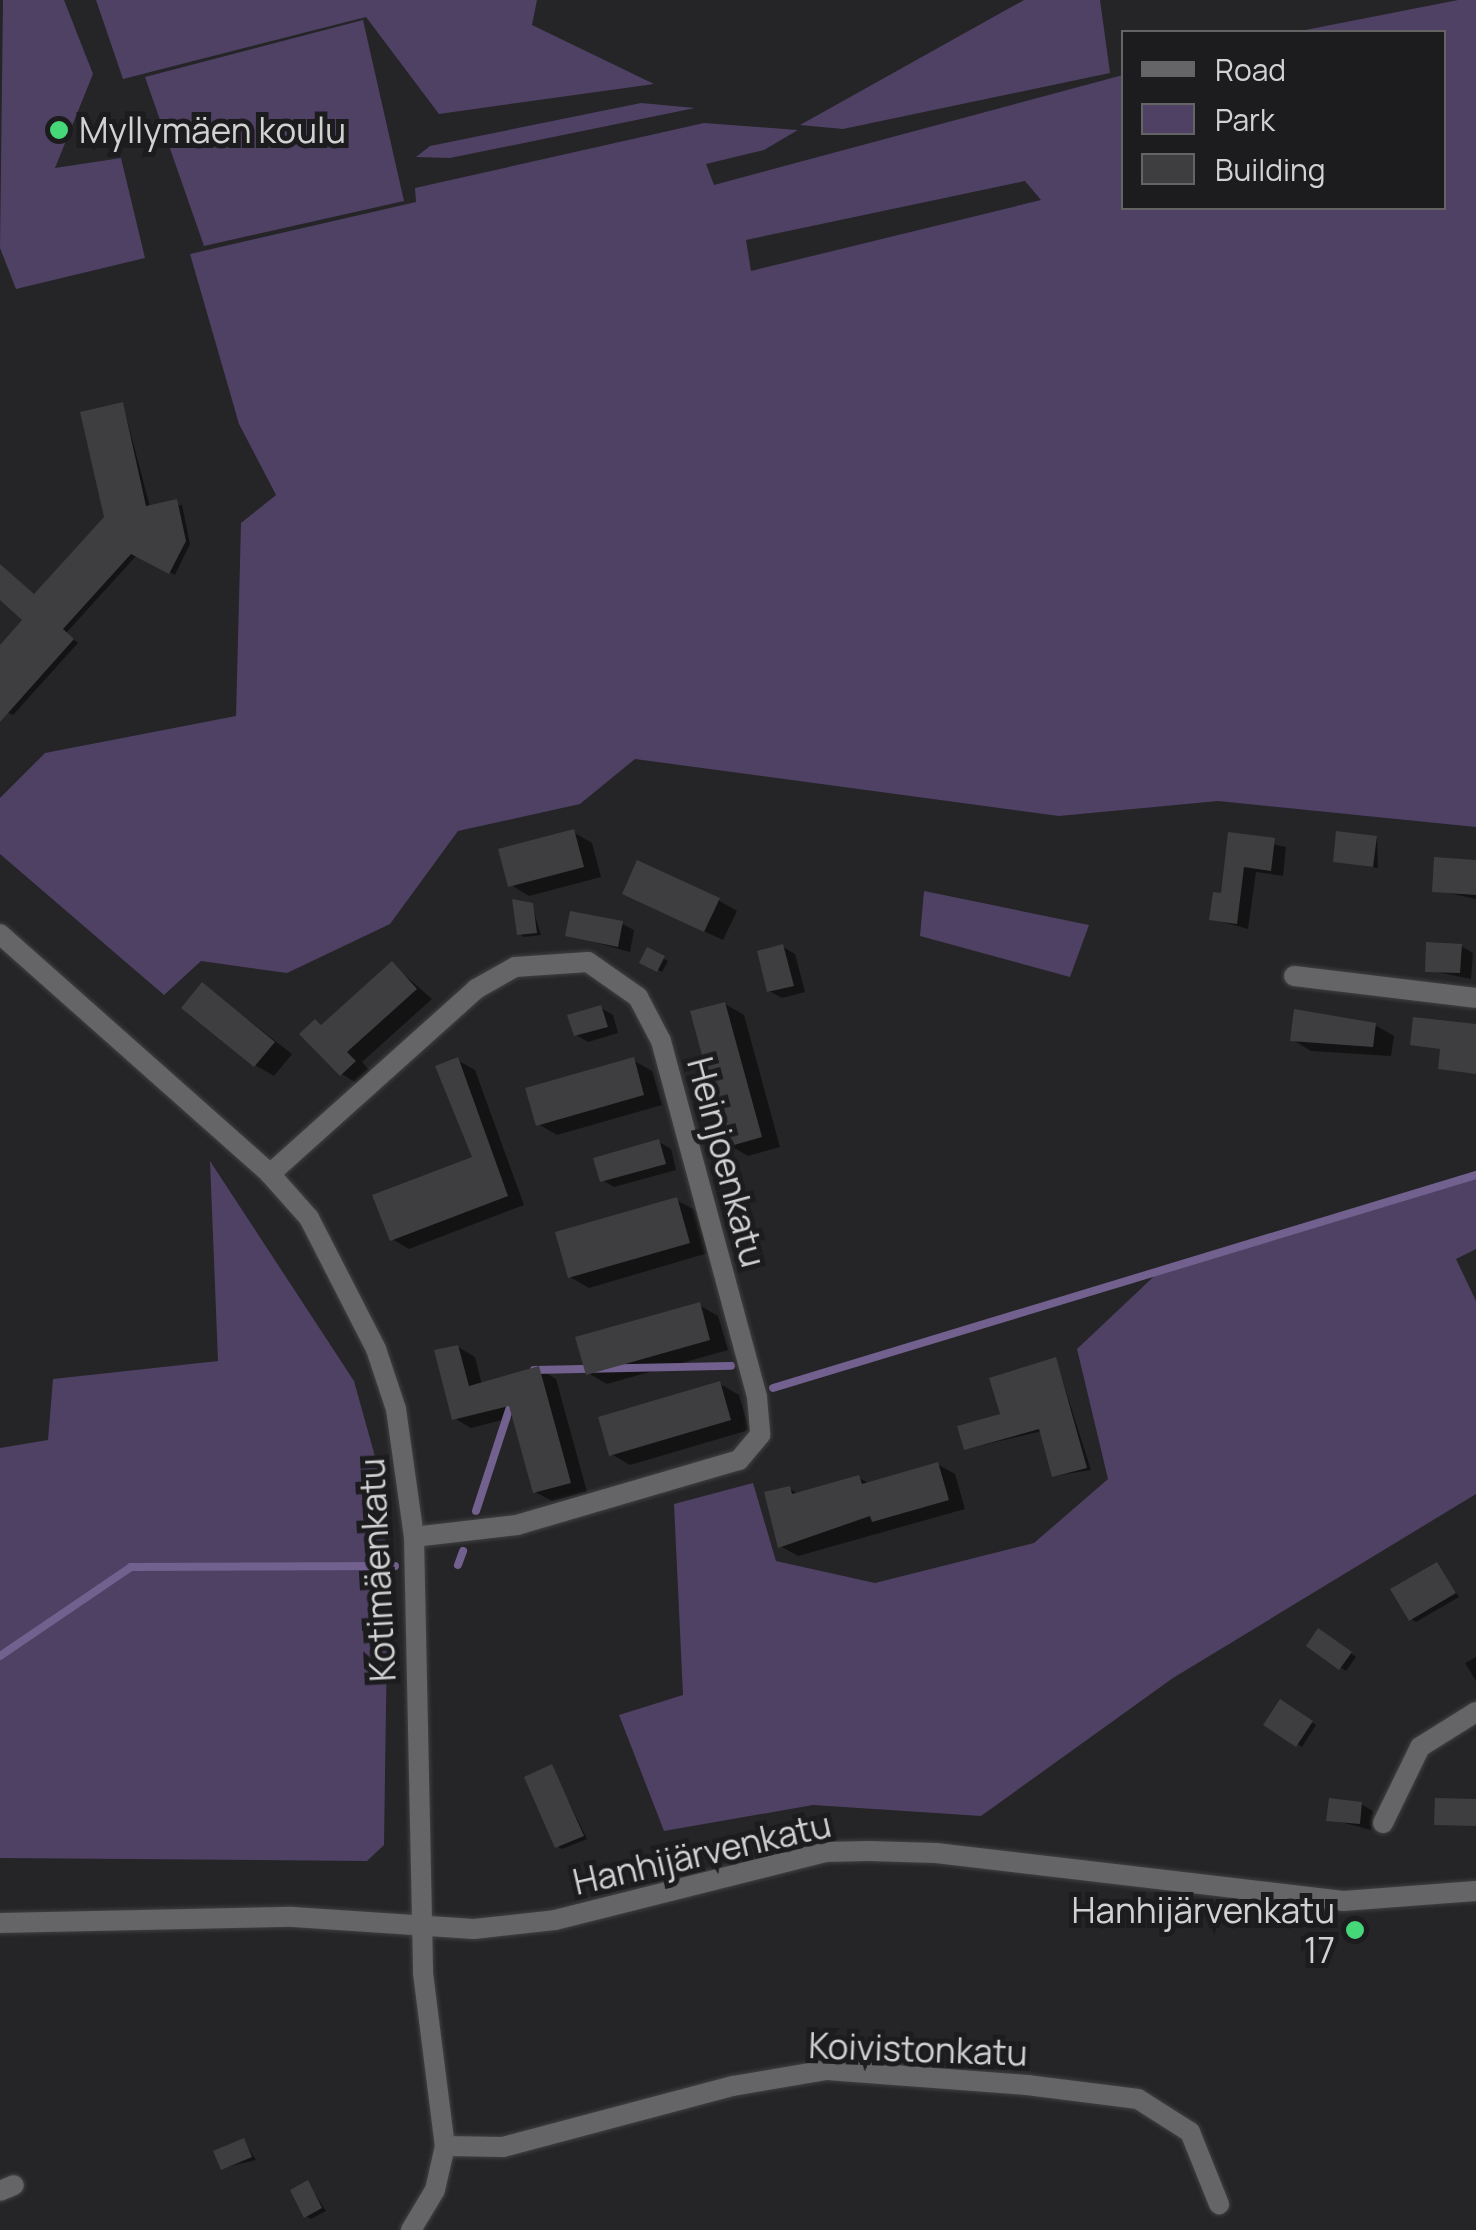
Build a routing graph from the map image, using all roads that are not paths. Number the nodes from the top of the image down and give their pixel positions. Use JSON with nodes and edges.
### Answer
{"nodes":[{"id":1,"x":0,"y":934,"type":"edge"},
{"id":2,"x":1294,"y":976,"type":"dead end"},
{"id":3,"x":1476,"y":998,"type":"edge"},
{"id":4,"x":270,"y":1174,"type":"junction"},
{"id":5,"x":414,"y":1537,"type":"junction"},
{"id":6,"x":1476,"y":1712,"type":"edge"},
{"id":7,"x":1384,"y":1823,"type":"dead end"},
{"id":8,"x":1476,"y":1891,"type":"edge"},
{"id":9,"x":0,"y":1923,"type":"edge"},
{"id":10,"x":420,"y":1924,"type":"junction"},
{"id":11,"x":444,"y":2146,"type":"junction"},
{"id":12,"x":1219,"y":2204,"type":"dead end"},
{"id":13,"x":412,"y":2230,"type":"edge"}],
"edges":[{"from":1,"to":4,"type":"street","name":"Kotimäenkatu"},
{"from":2,"to":3,"type":"street"},
{"from":4,"to":5,"type":"street","name":"Kotimäenkatu"},
{"from":4,"to":5,"type":"street","name":"Heinjoenkatu"},
{"from":5,"to":10,"type":"street","name":"Kotimäenkatu"},
{"from":6,"to":7,"type":"street"},
{"from":8,"to":10,"type":"street","name":"Hanhijärvenkatu"},
{"from":9,"to":10,"type":"street","name":"Hanhijärvenkatu"},
{"from":10,"to":11,"type":"street","name":"Kotimäenkatu"},
{"from":11,"to":12,"type":"street","name":"Koivistonkatu"},
{"from":11,"to":13,"type":"street","name":"Kotimäenkatu"}]}
